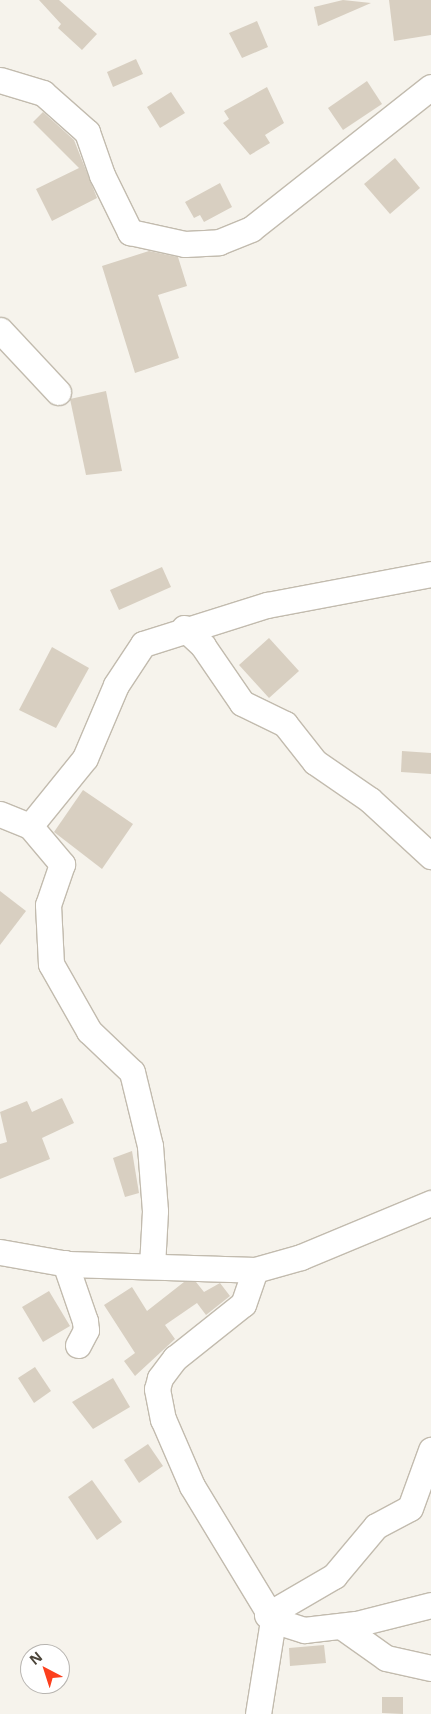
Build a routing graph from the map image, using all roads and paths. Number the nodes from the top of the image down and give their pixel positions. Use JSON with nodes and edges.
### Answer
{"nodes":[{"id":1,"x":0,"y":80,"type":"edge"},
{"id":2,"x":431,"y":87,"type":"edge"},
{"id":3,"x":0,"y":330,"type":"edge"},
{"id":4,"x":58,"y":392,"type":"dead end"},
{"id":5,"x":431,"y":574,"type":"edge"},
{"id":6,"x":184,"y":628,"type":"junction"},
{"id":7,"x":0,"y":814,"type":"edge"},
{"id":8,"x":30,"y":826,"type":"junction"},
{"id":9,"x":431,"y":856,"type":"edge"},
{"id":10,"x":431,"y":1203,"type":"edge"},
{"id":11,"x":0,"y":1252,"type":"edge"},
{"id":12,"x":65,"y":1263,"type":"junction"},
{"id":13,"x":152,"y":1266,"type":"junction"},
{"id":14,"x":255,"y":1270,"type":"junction"},
{"id":15,"x":78,"y":1345,"type":"dead end"},
{"id":16,"x":431,"y":1450,"type":"edge"},
{"id":17,"x":431,"y":1605,"type":"edge"},
{"id":18,"x":270,"y":1618,"type":"junction"},
{"id":19,"x":341,"y":1626,"type":"junction"},
{"id":20,"x":431,"y":1668,"type":"edge"},
{"id":21,"x":258,"y":1714,"type":"edge"}],
"edges":[{"from":1,"to":2,"type":"street"},
{"from":3,"to":4,"type":"street"},
{"from":5,"to":6,"type":"street"},
{"from":6,"to":8,"type":"street"},
{"from":6,"to":9,"type":"street"},
{"from":7,"to":8,"type":"street"},
{"from":8,"to":13,"type":"street"},
{"from":10,"to":14,"type":"street"},
{"from":11,"to":12,"type":"street"},
{"from":12,"to":13,"type":"street"},
{"from":12,"to":15,"type":"street"},
{"from":13,"to":14,"type":"street"},
{"from":14,"to":18,"type":"street"},
{"from":16,"to":18,"type":"street"},
{"from":17,"to":19,"type":"street"},
{"from":18,"to":19,"type":"street"},
{"from":18,"to":21,"type":"street"},
{"from":19,"to":20,"type":"street"}]}
